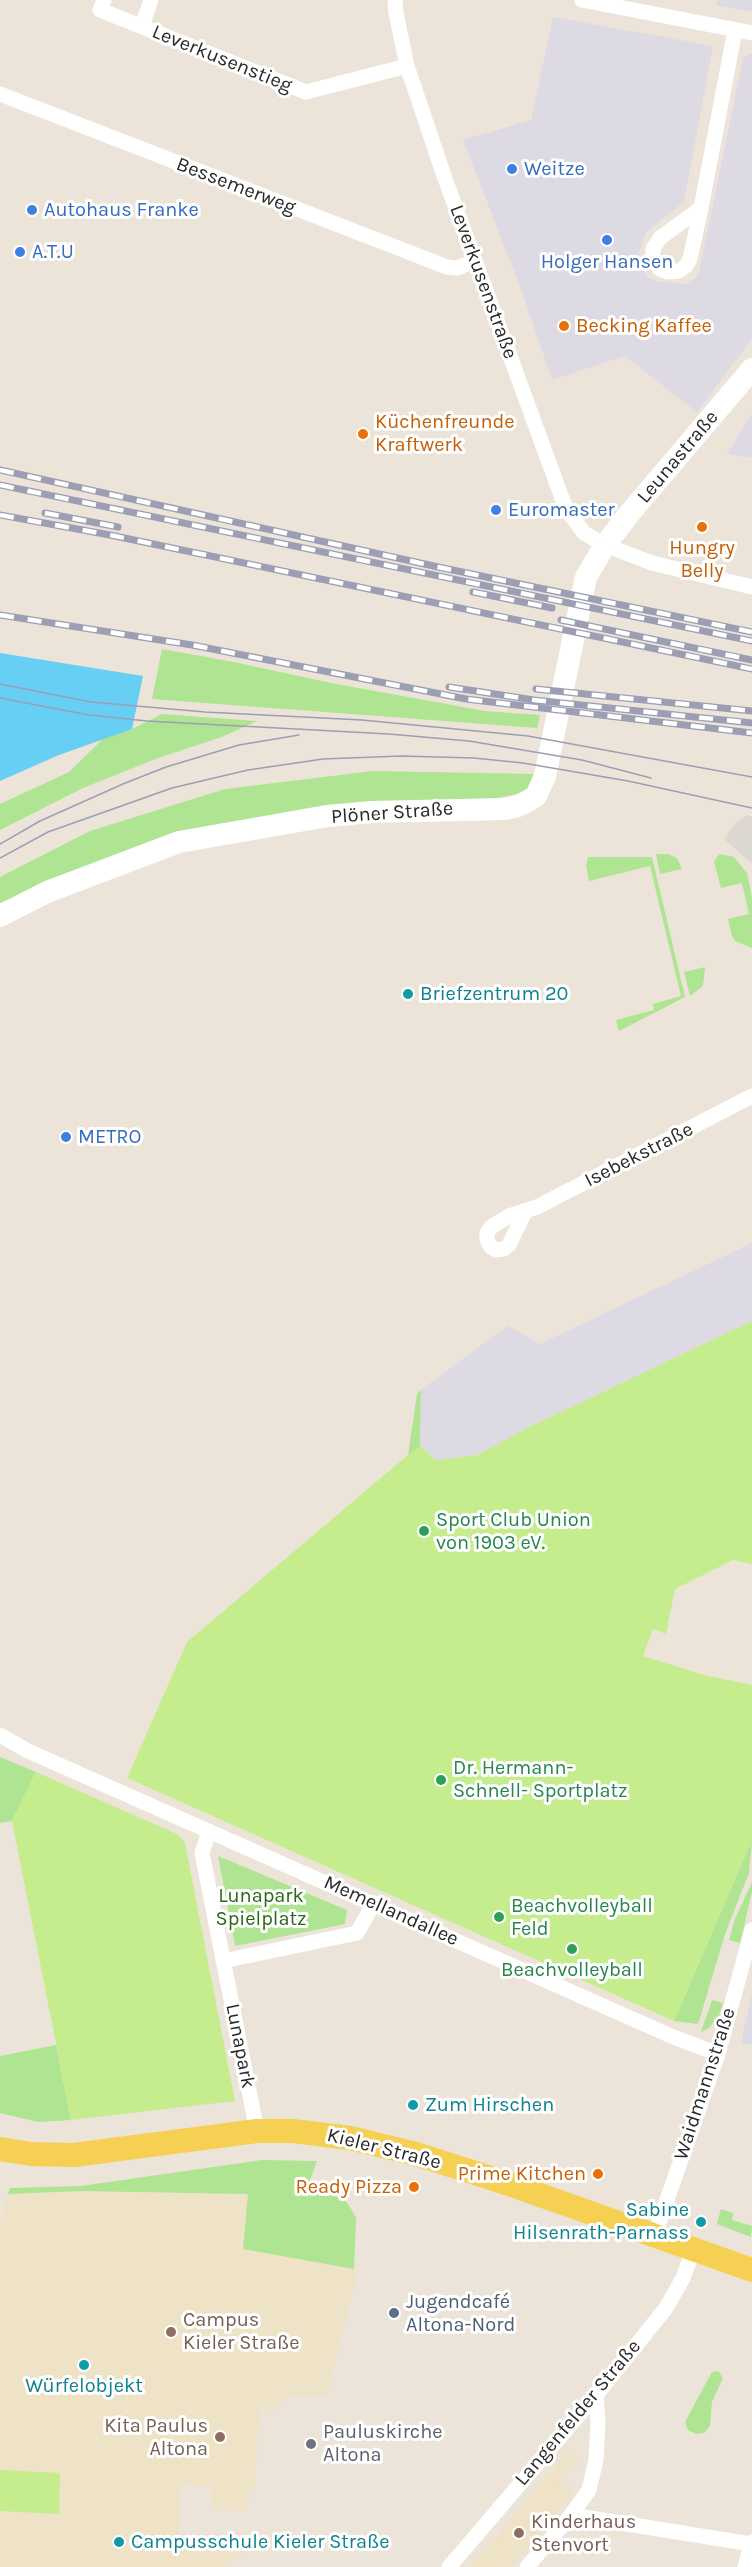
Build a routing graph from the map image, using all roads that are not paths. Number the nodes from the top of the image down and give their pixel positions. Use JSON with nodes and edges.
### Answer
{"nodes":[{"id":1,"x":104,"y":0,"type":"edge"},
{"id":2,"x":152,"y":0,"type":"edge"},
{"id":3,"x":395,"y":0,"type":"edge"},
{"id":4,"x":582,"y":0,"type":"edge"},
{"id":5,"x":142,"y":26,"type":"junction"},
{"id":6,"x":735,"y":30,"type":"junction"},
{"id":7,"x":752,"y":33,"type":"edge"},
{"id":8,"x":407,"y":66,"type":"junction"},
{"id":9,"x":0,"y":93,"type":"edge"},
{"id":10,"x":700,"y":208,"type":"dead end"},
{"id":11,"x":473,"y":262,"type":"junction"},
{"id":12,"x":752,"y":369,"type":"edge"},
{"id":13,"x":605,"y":546,"type":"junction"},
{"id":14,"x":752,"y":587,"type":"edge"},
{"id":15,"x":0,"y":916,"type":"edge"},
{"id":16,"x":752,"y":1096,"type":"edge"},
{"id":17,"x":525,"y":1212,"type":"dead end"},
{"id":18,"x":0,"y":1735,"type":"edge"},
{"id":19,"x":209,"y":1831,"type":"junction"},
{"id":20,"x":374,"y":1903,"type":"junction"},
{"id":21,"x":752,"y":1930,"type":"edge"},
{"id":22,"x":223,"y":1961,"type":"junction"},
{"id":23,"x":718,"y":2054,"type":"junction"},
{"id":24,"x":256,"y":2131,"type":"junction"},
{"id":25,"x":0,"y":2150,"type":"edge"},
{"id":26,"x":654,"y":2237,"type":"junction"},
{"id":27,"x":693,"y":2250,"type":"junction"},
{"id":28,"x":752,"y":2270,"type":"edge"},
{"id":29,"x":596,"y":2395,"type":"junction"},
{"id":30,"x":571,"y":2515,"type":"junction"},
{"id":31,"x":752,"y":2543,"type":"edge"},
{"id":32,"x":448,"y":2567,"type":"edge"},
{"id":33,"x":527,"y":2567,"type":"edge"},
{"id":34,"x":745,"y":2567,"type":"edge"}],
"edges":[{"from":1,"to":5,"type":"street","name":"Leverkusenstieg"},
{"from":2,"to":5,"type":"street","name":"Leverkusenstieg"},
{"from":3,"to":8,"type":"street","name":"Leverkusenstraße"},
{"from":4,"to":6,"type":"street"},
{"from":5,"to":8,"type":"street","name":"Leverkusenstieg"},
{"from":6,"to":7,"type":"street"},
{"from":6,"to":10,"type":"street"},
{"from":8,"to":11,"type":"street","name":"Leverkusenstraße"},
{"from":9,"to":11,"type":"street","name":"Bessemerweg"},
{"from":11,"to":13,"type":"street","name":"Leverkusenstraße"},
{"from":12,"to":13,"type":"street","name":"Leunastraße"},
{"from":13,"to":14,"type":"street","name":"Leverkusenstraße"},
{"from":13,"to":15,"type":"street","name":"Plöner Straße"},
{"from":16,"to":17,"type":"street","name":"Isebekstraße"},
{"from":18,"to":19,"type":"street","name":"Memellandallee"},
{"from":19,"to":20,"type":"street","name":"Memellandallee"},
{"from":19,"to":22,"type":"street","name":"Lunapark"},
{"from":20,"to":22,"type":"street"},
{"from":20,"to":23,"type":"street","name":"Memellandallee"},
{"from":21,"to":23,"type":"street","name":"Waidmannstraße"},
{"from":22,"to":24,"type":"street","name":"Lunapark"},
{"from":23,"to":26,"type":"street","name":"Waidmannstraße"},
{"from":24,"to":25,"type":"main road","name":"Kieler Straße"},
{"from":24,"to":26,"type":"main road","name":"Kieler Straße"},
{"from":26,"to":27,"type":"main road","name":"Kieler Straße"},
{"from":27,"to":28,"type":"main road","name":"Kieler Straße"},
{"from":27,"to":29,"type":"street","name":"Langenfelder Straße"},
{"from":29,"to":30,"type":"street"},
{"from":29,"to":32,"type":"street","name":"Langenfelder Straße"},
{"from":30,"to":31,"type":"street"},
{"from":30,"to":33,"type":"street"},
{"from":31,"to":34,"type":"street"}]}
